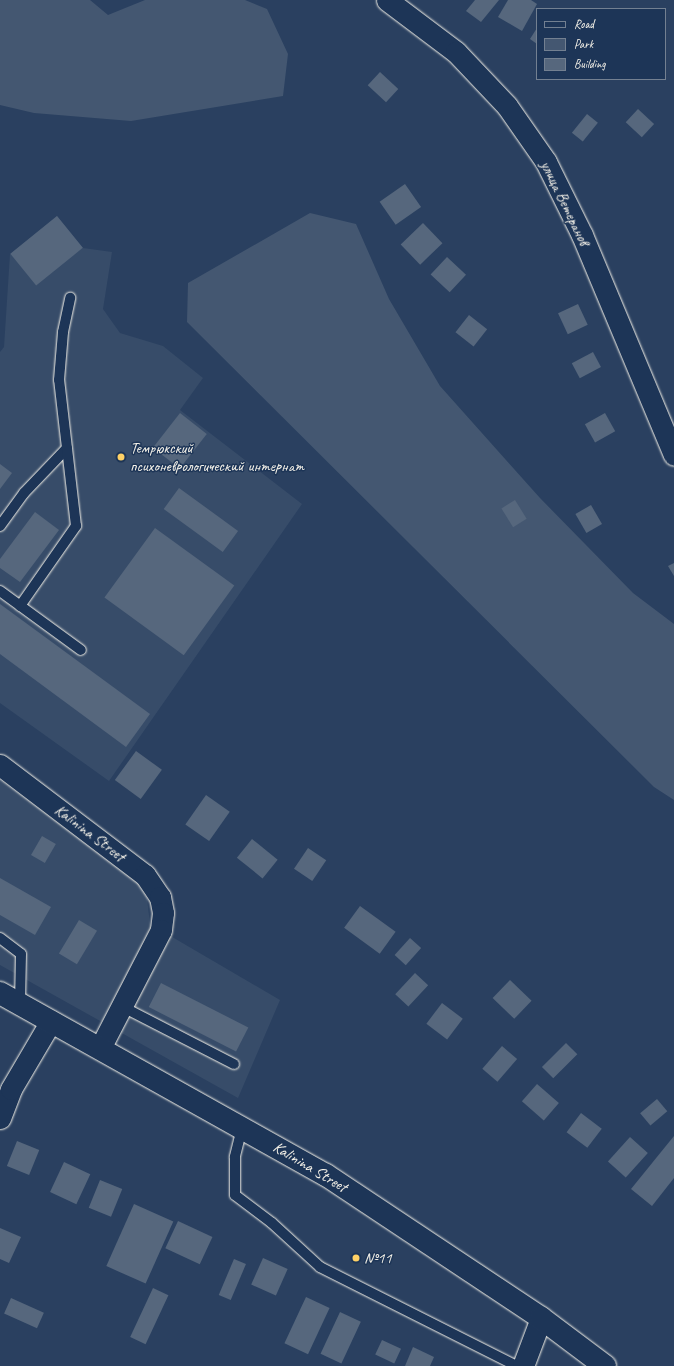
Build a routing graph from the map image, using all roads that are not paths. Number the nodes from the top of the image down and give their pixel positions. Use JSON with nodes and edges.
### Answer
{"nodes":[{"id":1,"x":387,"y":0,"type":"edge"},
{"id":2,"x":70,"y":298,"type":"dead end"},
{"id":3,"x":67,"y":448,"type":"junction"},
{"id":4,"x":674,"y":455,"type":"edge"},
{"id":5,"x":0,"y":526,"type":"edge"},
{"id":6,"x":0,"y":591,"type":"edge"},
{"id":7,"x":20,"y":606,"type":"junction"},
{"id":8,"x":81,"y":650,"type":"dead end"},
{"id":9,"x":0,"y":765,"type":"edge"},
{"id":10,"x":0,"y":938,"type":"edge"},
{"id":11,"x":0,"y":993,"type":"edge"},
{"id":12,"x":20,"y":1003,"type":"junction"},
{"id":13,"x":121,"y":1006,"type":"junction"},
{"id":14,"x":51,"y":1021,"type":"junction"},
{"id":15,"x":100,"y":1048,"type":"junction"},
{"id":16,"x":234,"y":1064,"type":"dead end"},
{"id":17,"x":6,"y":1086,"type":"edge"},
{"id":18,"x":0,"y":1118,"type":"edge"},
{"id":19,"x":242,"y":1128,"type":"junction"},
{"id":20,"x":541,"y":1318,"type":"junction"},
{"id":21,"x":517,"y":1366,"type":"edge"},
{"id":22,"x":523,"y":1366,"type":"edge"},
{"id":23,"x":605,"y":1366,"type":"edge"}],
"edges":[{"from":1,"to":4,"type":"street","name":"улица Ветеранов"},
{"from":2,"to":3,"type":"lane"},
{"from":3,"to":5,"type":"lane"},
{"from":3,"to":7,"type":"lane"},
{"from":6,"to":7,"type":"lane"},
{"from":7,"to":8,"type":"lane"},
{"from":9,"to":13,"type":"street","name":"Kalinina Street"},
{"from":10,"to":12,"type":"lane"},
{"from":11,"to":12,"type":"main road","name":"Kalinina Street"},
{"from":12,"to":14,"type":"main road","name":"Kalinina Street"},
{"from":13,"to":15,"type":"street"},
{"from":13,"to":16,"type":"lane"},
{"from":14,"to":15,"type":"main road","name":"Kalinina Street"},
{"from":14,"to":17,"type":"street"},
{"from":15,"to":19,"type":"main road","name":"Kalinina Street"},
{"from":17,"to":18,"type":"street"},
{"from":19,"to":20,"type":"main road","name":"Kalinina Street"},
{"from":19,"to":21,"type":"lane"},
{"from":20,"to":22,"type":"street"},
{"from":20,"to":23,"type":"main road","name":"Kalinina Street"}]}
